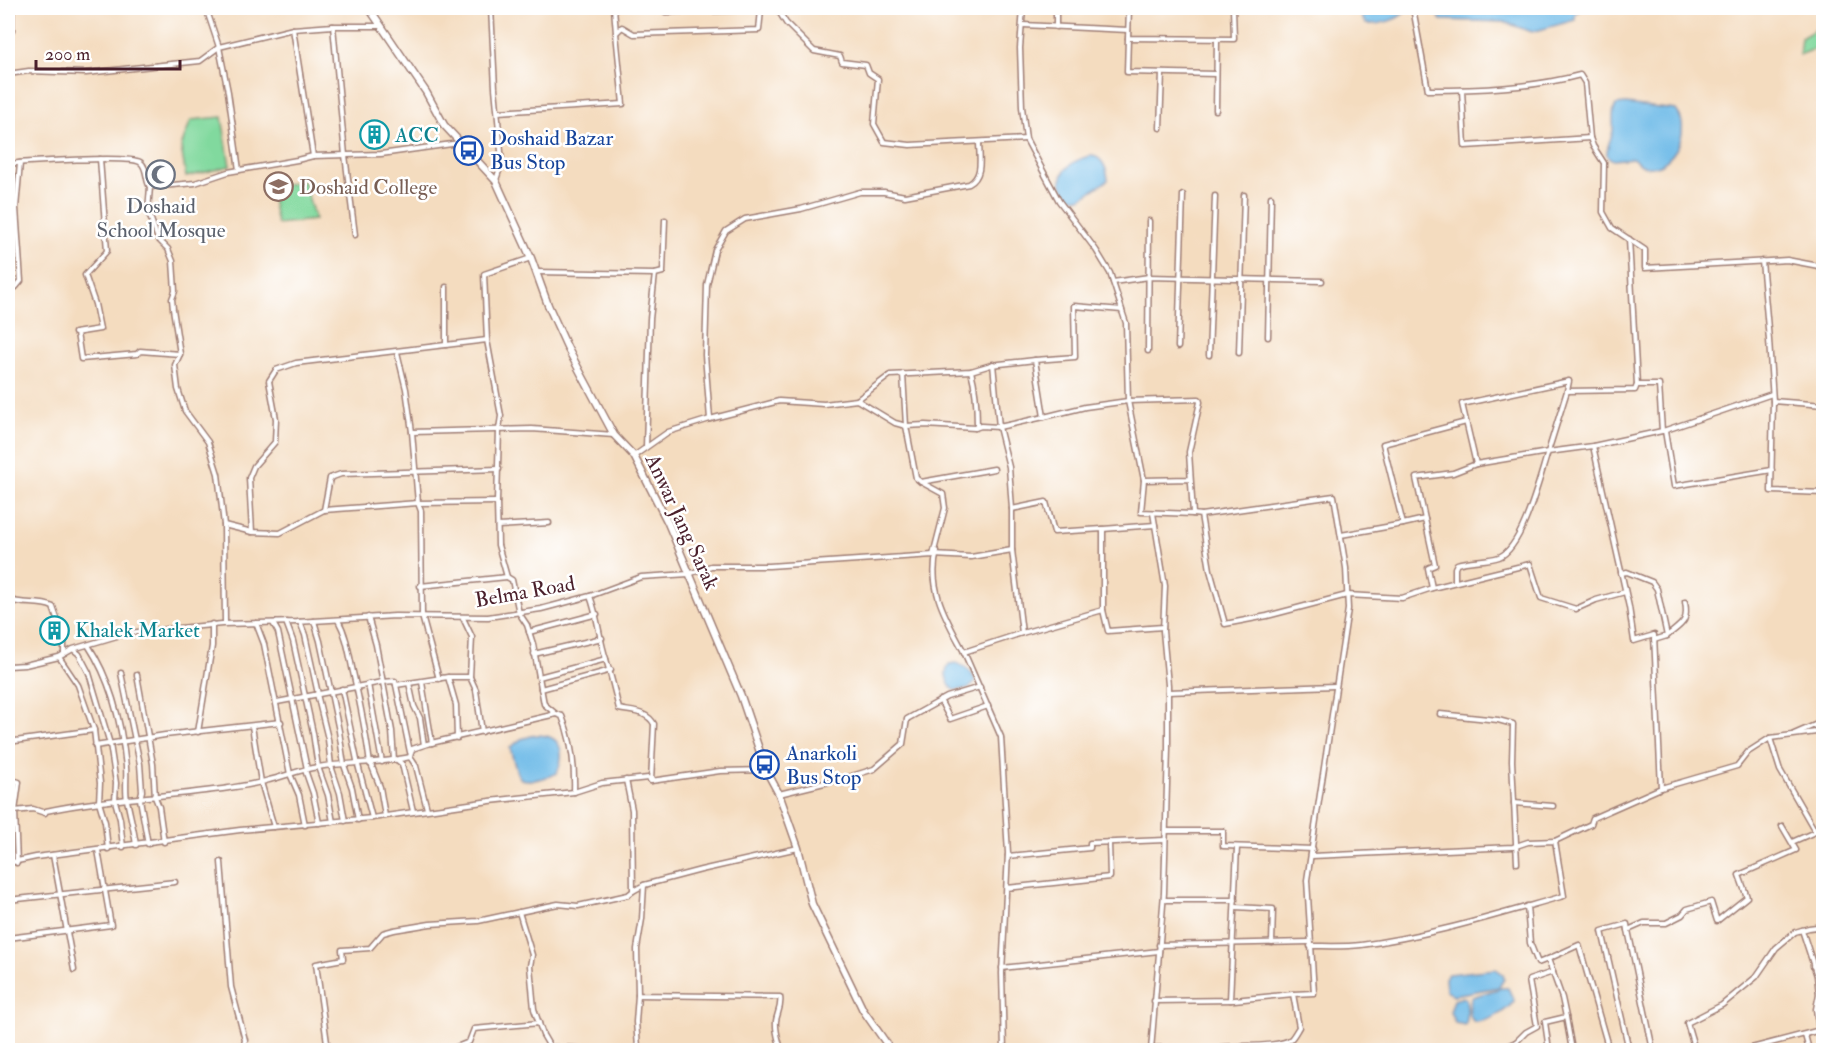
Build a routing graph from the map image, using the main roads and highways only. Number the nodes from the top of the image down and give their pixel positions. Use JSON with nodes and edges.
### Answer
{"nodes":[{"id":1,"x":369,"y":8,"type":"edge"},
{"id":2,"x":891,"y":1050,"type":"edge"}],
"edges":[{"from":1,"to":2,"type":"main road","name":"Anwar Jang Sarak"}]}
